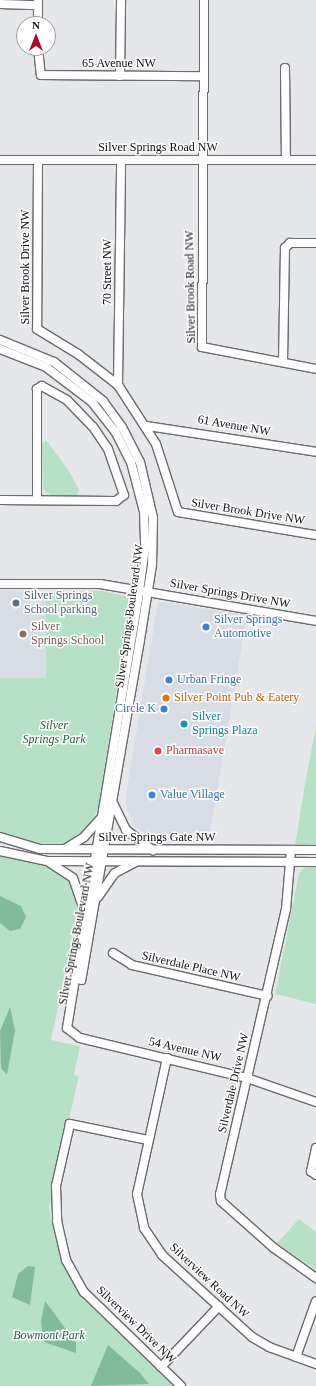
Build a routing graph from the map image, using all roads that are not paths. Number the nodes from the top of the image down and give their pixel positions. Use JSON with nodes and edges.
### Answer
{"nodes":[{"id":1,"x":121,"y":0,"type":"edge"},
{"id":2,"x":204,"y":0,"type":"edge"},
{"id":3,"x":38,"y":2,"type":"edge"},
{"id":4,"x":0,"y":4,"type":"edge"},
{"id":5,"x":38,"y":16,"type":"edge"},
{"id":6,"x":38,"y":56,"type":"edge"},
{"id":7,"x":285,"y":68,"type":"dead end"},
{"id":8,"x":120,"y":76,"type":"junction"},
{"id":9,"x":202,"y":76,"type":"junction"},
{"id":10,"x":0,"y":160,"type":"edge"},
{"id":11,"x":38,"y":160,"type":"junction"},
{"id":12,"x":121,"y":160,"type":"junction"},
{"id":13,"x":203,"y":160,"type":"junction"},
{"id":14,"x":286,"y":160,"type":"junction"},
{"id":15,"x":316,"y":160,"type":"edge"},
{"id":16,"x":316,"y":243,"type":"edge"},
{"id":17,"x":0,"y":340,"type":"edge"},
{"id":18,"x":0,"y":349,"type":"edge"},
{"id":19,"x":283,"y":362,"type":"junction"},
{"id":20,"x":316,"y":368,"type":"edge"},
{"id":21,"x":118,"y":385,"type":"junction"},
{"id":22,"x":147,"y":426,"type":"junction"},
{"id":23,"x":316,"y":452,"type":"edge"},
{"id":24,"x":0,"y":500,"type":"edge"},
{"id":25,"x":37,"y":500,"type":"junction"},
{"id":26,"x":315,"y":532,"type":"edge"},
{"id":27,"x":0,"y":584,"type":"edge"},
{"id":28,"x":144,"y":591,"type":"junction"},
{"id":29,"x":316,"y":621,"type":"edge"},
{"id":30,"x":113,"y":803,"type":"junction"},
{"id":31,"x":101,"y":817,"type":"junction"},
{"id":32,"x":0,"y":837,"type":"edge"},
{"id":33,"x":63,"y":850,"type":"junction"},
{"id":34,"x":96,"y":850,"type":"junction"},
{"id":35,"x":105,"y":850,"type":"junction"},
{"id":36,"x":154,"y":850,"type":"junction"},
{"id":37,"x":291,"y":850,"type":"junction"},
{"id":38,"x":316,"y":850,"type":"edge"},
{"id":39,"x":0,"y":851,"type":"edge"},
{"id":40,"x":47,"y":861,"type":"junction"},
{"id":41,"x":94,"y":861,"type":"junction"},
{"id":42,"x":103,"y":861,"type":"junction"},
{"id":43,"x":136,"y":861,"type":"junction"},
{"id":44,"x":291,"y":862,"type":"junction"},
{"id":45,"x":316,"y":862,"type":"edge"},
{"id":46,"x":97,"y":899,"type":"junction"},
{"id":47,"x":85,"y":912,"type":"junction"},
{"id":48,"x":113,"y":954,"type":"dead end"},
{"id":49,"x":267,"y":996,"type":"junction"},
{"id":50,"x":73,"y":1033,"type":"junction"},
{"id":51,"x":167,"y":1058,"type":"junction"},
{"id":52,"x":247,"y":1078,"type":"junction"},
{"id":53,"x":316,"y":1102,"type":"edge"},
{"id":54,"x":148,"y":1140,"type":"junction"},
{"id":55,"x":316,"y":1148,"type":"edge"},
{"id":56,"x":316,"y":1175,"type":"edge"},
{"id":57,"x":316,"y":1278,"type":"edge"},
{"id":58,"x":316,"y":1301,"type":"edge"},
{"id":59,"x":219,"y":1306,"type":"junction"},
{"id":60,"x":296,"y":1357,"type":"junction"},
{"id":61,"x":316,"y":1364,"type":"edge"},
{"id":62,"x":161,"y":1367,"type":"junction"},
{"id":63,"x":181,"y":1386,"type":"edge"}],
"edges":[{"from":1,"to":8,"type":"street"},
{"from":2,"to":9,"type":"street"},
{"from":3,"to":4,"type":"street"},
{"from":3,"to":5,"type":"street"},
{"from":6,"to":8,"type":"street","name":"65 Avenue NW"},
{"from":7,"to":14,"type":"street"},
{"from":8,"to":9,"type":"street","name":"65 Avenue NW"},
{"from":9,"to":13,"type":"street"},
{"from":10,"to":11,"type":"street","name":"Silver Springs Road NW"},
{"from":11,"to":12,"type":"street","name":"Silver Springs Road NW"},
{"from":11,"to":21,"type":"street","name":"Silver Brook Drive NW"},
{"from":12,"to":13,"type":"street","name":"Silver Springs Road NW"},
{"from":12,"to":21,"type":"street","name":"70 Street NW"},
{"from":13,"to":14,"type":"street","name":"Silver Springs Road NW"},
{"from":13,"to":19,"type":"street","name":"Silver Brook Road NW"},
{"from":14,"to":15,"type":"street","name":"Silver Springs Road NW"},
{"from":16,"to":19,"type":"street"},
{"from":17,"to":28,"type":"street","name":"Silver Springs Boulevard NW"},
{"from":18,"to":28,"type":"street","name":"Silver Springs Boulevard NW"},
{"from":19,"to":20,"type":"street","name":"Silver Brook Road NW"},
{"from":21,"to":22,"type":"street","name":"Silver Brook Drive NW"},
{"from":22,"to":23,"type":"street","name":"61 Avenue NW"},
{"from":22,"to":26,"type":"street","name":"Silver Brook Drive NW"},
{"from":24,"to":25,"type":"street"},
{"from":25,"to":25,"type":"street"},
{"from":27,"to":28,"type":"street","name":"Silver Springs Drive NW"},
{"from":28,"to":29,"type":"street","name":"Silver Springs Drive NW"},
{"from":28,"to":30,"type":"street","name":"Silver Springs Boulevard NW"},
{"from":28,"to":31,"type":"street","name":"Silver Springs Boulevard NW"},
{"from":30,"to":35,"type":"street","name":"Silver Springs Boulevard NW"},
{"from":30,"to":36,"type":"street"},
{"from":31,"to":33,"type":"street"},
{"from":31,"to":34,"type":"street","name":"Silver Springs Boulevard NW"},
{"from":32,"to":33,"type":"street","name":"Silver Springs Gate NW"},
{"from":33,"to":34,"type":"street","name":"Silver Springs Gate NW"},
{"from":34,"to":35,"type":"street","name":"Silver Springs Gate NW"},
{"from":34,"to":41,"type":"street","name":"Silver Springs Boulevard NW"},
{"from":35,"to":36,"type":"street","name":"Silver Springs Gate NW"},
{"from":35,"to":42,"type":"street","name":"Silver Springs Boulevard NW"},
{"from":36,"to":37,"type":"street","name":"Silver Springs Gate NW"},
{"from":37,"to":38,"type":"street","name":"Silver Springs Gate NW"},
{"from":37,"to":44,"type":"street","name":"Silverdale Drive NW"},
{"from":39,"to":40,"type":"street","name":"Silver Springs Gate NW"},
{"from":40,"to":41,"type":"street","name":"Silver Springs Gate NW"},
{"from":40,"to":47,"type":"street"},
{"from":41,"to":42,"type":"street","name":"Silver Springs Gate NW"},
{"from":41,"to":47,"type":"street","name":"Silver Springs Boulevard NW"},
{"from":42,"to":43,"type":"street","name":"Silver Springs Gate NW"},
{"from":42,"to":46,"type":"street","name":"Silver Springs Boulevard NW"},
{"from":43,"to":44,"type":"street","name":"Silver Springs Gate NW"},
{"from":43,"to":46,"type":"street"},
{"from":44,"to":45,"type":"street","name":"Silver Springs Gate NW"},
{"from":44,"to":49,"type":"street","name":"Silverdale Drive NW"},
{"from":46,"to":50,"type":"street","name":"Silver Springs Boulevard NW"},
{"from":47,"to":50,"type":"street","name":"Silver Springs Boulevard NW"},
{"from":48,"to":49,"type":"street","name":"Silverdale Place NW"},
{"from":49,"to":52,"type":"street","name":"Silverdale Drive NW"},
{"from":50,"to":51,"type":"street","name":"54 Avenue NW"},
{"from":51,"to":52,"type":"street","name":"54 Avenue NW"},
{"from":51,"to":54,"type":"street","name":"Silverview Road NW"},
{"from":52,"to":53,"type":"street","name":"54 Avenue NW"},
{"from":52,"to":57,"type":"street","name":"Silverdale Drive NW"},
{"from":54,"to":59,"type":"street","name":"Silverview Road NW"},
{"from":54,"to":62,"type":"street","name":"Silverview Drive NW"},
{"from":55,"to":56,"type":"street"},
{"from":58,"to":60,"type":"street"},
{"from":59,"to":60,"type":"street","name":"Silverview Road NW"},
{"from":59,"to":62,"type":"street"},
{"from":60,"to":61,"type":"street","name":"Silverview Road NW"},
{"from":62,"to":63,"type":"street","name":"Silverview Drive NW"}]}
